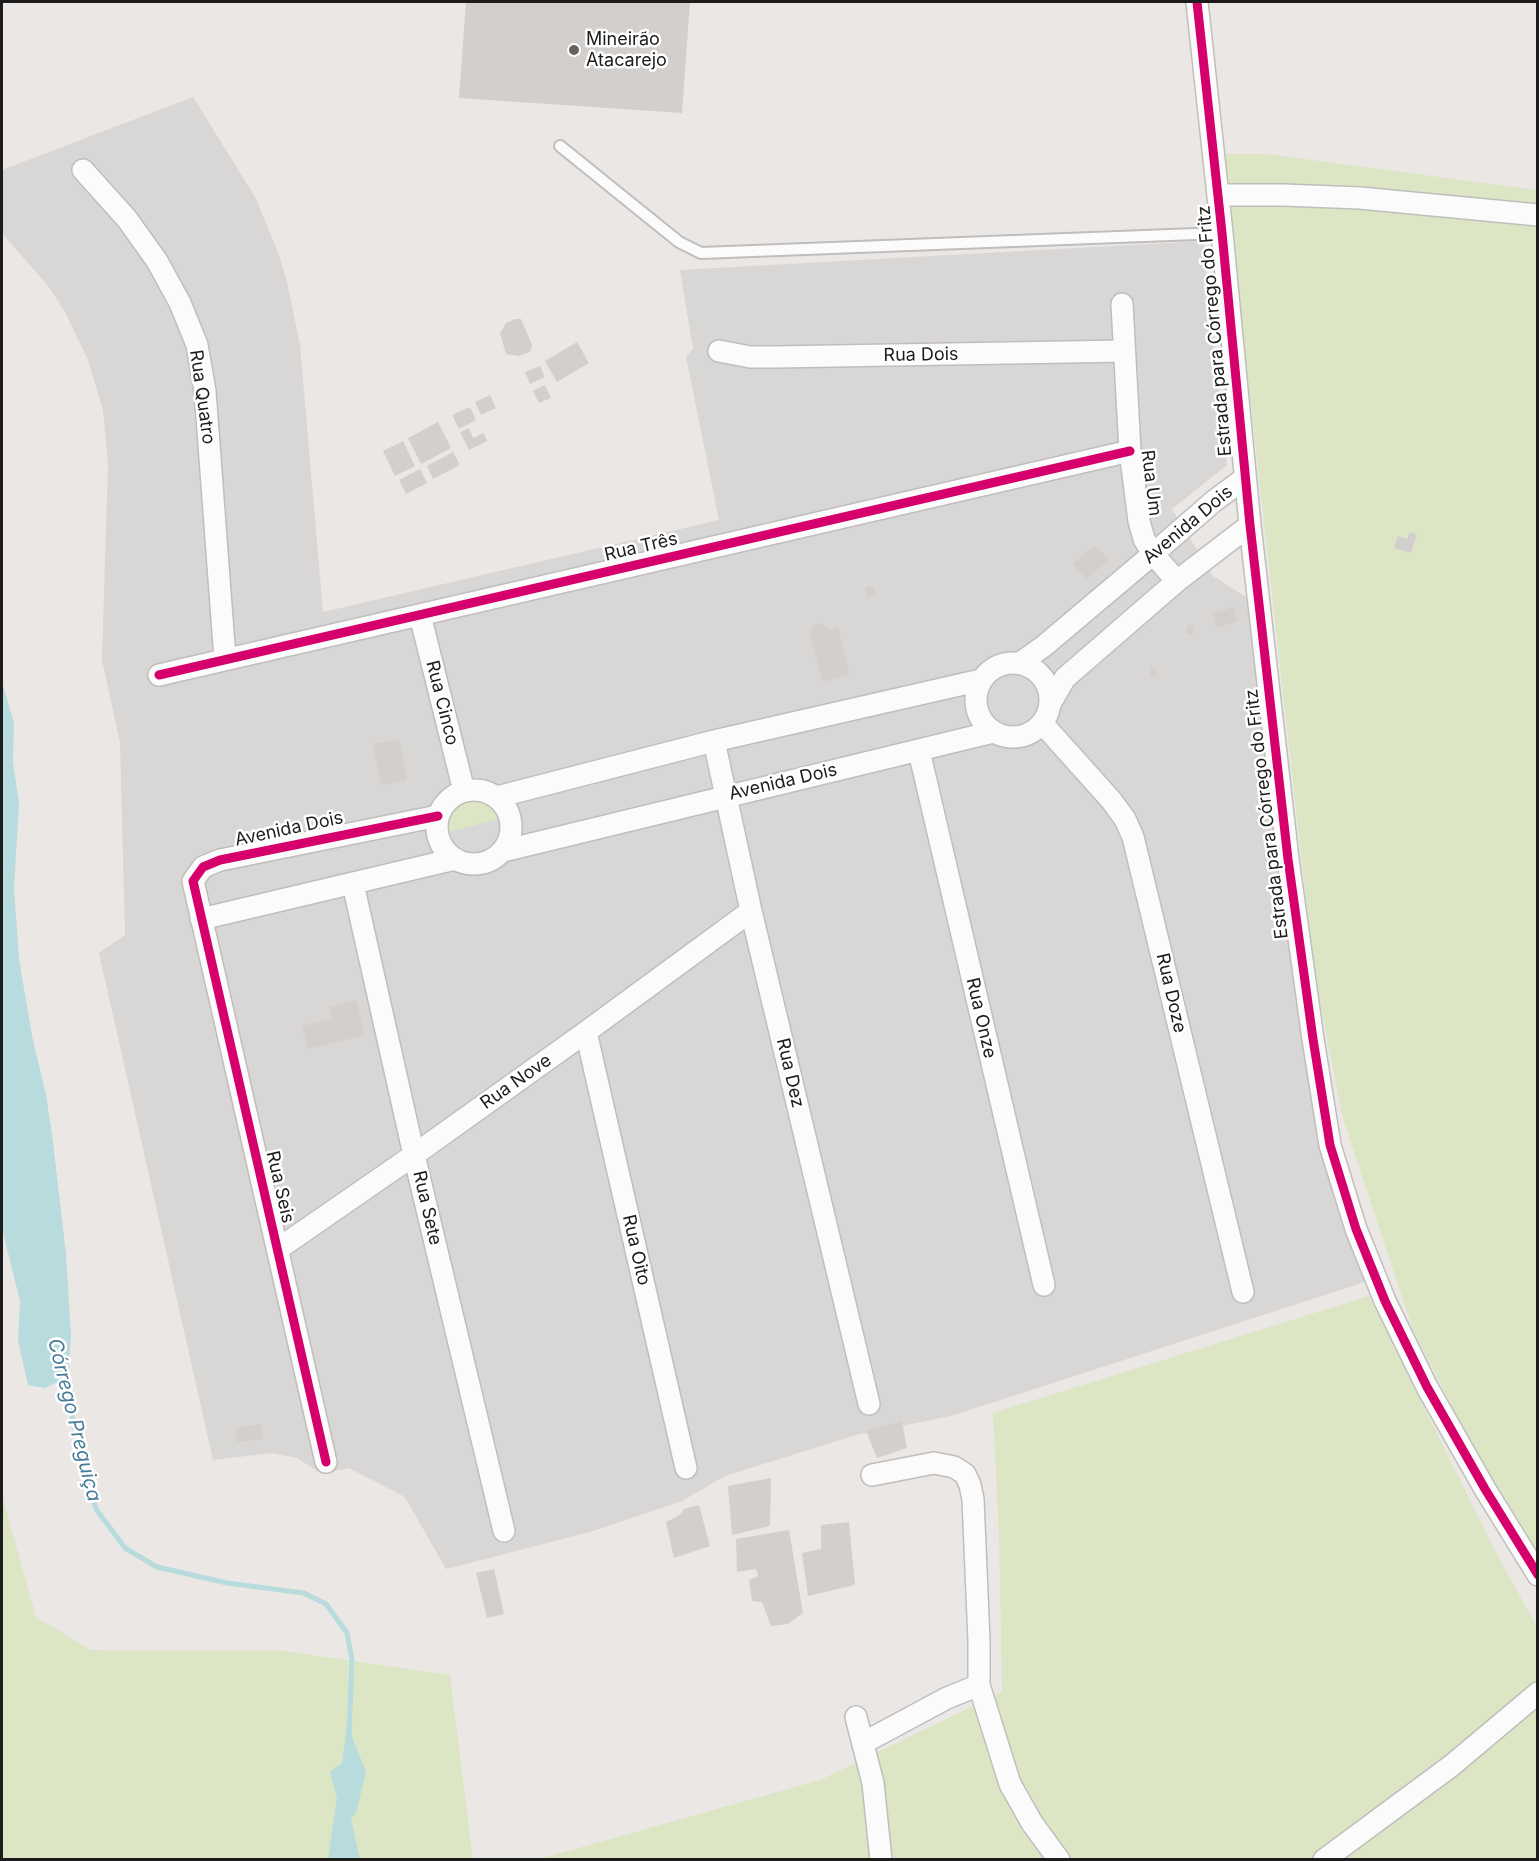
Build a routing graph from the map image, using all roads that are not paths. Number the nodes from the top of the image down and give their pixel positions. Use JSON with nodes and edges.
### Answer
{"nodes":[{"id":1,"x":1197,"y":2,"type":"edge"},
{"id":2,"x":561,"y":146,"type":"dead end"},
{"id":3,"x":83,"y":170,"type":"dead end"},
{"id":4,"x":1218,"y":195,"type":"junction"},
{"id":5,"x":1538,"y":215,"type":"edge"},
{"id":6,"x":1222,"y":233,"type":"junction"},
{"id":7,"x":1122,"y":304,"type":"dead end"},
{"id":8,"x":719,"y":351,"type":"dead end"},
{"id":9,"x":1125,"y":351,"type":"junction"},
{"id":10,"x":1130,"y":451,"type":"junction"},
{"id":11,"x":1245,"y":478,"type":"junction"},
{"id":12,"x":1250,"y":525,"type":"junction"},
{"id":13,"x":1154,"y":554,"type":"junction"},
{"id":14,"x":1177,"y":581,"type":"junction"},
{"id":15,"x":420,"y":615,"type":"junction"},
{"id":16,"x":225,"y":659,"type":"junction"},
{"id":17,"x":1020,"y":663,"type":"junction"},
{"id":18,"x":159,"y":675,"type":"dead end"},
{"id":19,"x":981,"y":680,"type":"junction"},
{"id":20,"x":1050,"y":704,"type":"junction"},
{"id":21,"x":1042,"y":723,"type":"junction"},
{"id":22,"x":993,"y":732,"type":"junction"},
{"id":23,"x":714,"y":741,"type":"junction"},
{"id":24,"x":919,"y":751,"type":"junction"},
{"id":25,"x":464,"y":791,"type":"junction"},
{"id":26,"x":725,"y":796,"type":"junction"},
{"id":27,"x":497,"y":797,"type":"junction"},
{"id":28,"x":438,"y":816,"type":"junction"},
{"id":29,"x":503,"y":851,"type":"junction"},
{"id":30,"x":455,"y":859,"type":"junction"},
{"id":31,"x":353,"y":884,"type":"junction"},
{"id":32,"x":751,"y":911,"type":"junction"},
{"id":33,"x":201,"y":919,"type":"junction"},
{"id":34,"x":586,"y":1032,"type":"junction"},
{"id":35,"x":414,"y":1155,"type":"junction"},
{"id":36,"x":278,"y":1249,"type":"junction"},
{"id":37,"x":1044,"y":1286,"type":"dead end"},
{"id":38,"x":1243,"y":1292,"type":"dead end"},
{"id":39,"x":869,"y":1404,"type":"dead end"},
{"id":40,"x":326,"y":1462,"type":"dead end"},
{"id":41,"x":686,"y":1467,"type":"dead end"},
{"id":42,"x":872,"y":1475,"type":"dead end"},
{"id":43,"x":504,"y":1531,"type":"dead end"},
{"id":44,"x":1538,"y":1575,"type":"edge"},
{"id":45,"x":979,"y":1685,"type":"junction"},
{"id":46,"x":1538,"y":1693,"type":"edge"},
{"id":47,"x":856,"y":1717,"type":"dead end"},
{"id":48,"x":863,"y":1743,"type":"junction"},
{"id":49,"x":881,"y":1860,"type":"edge"},
{"id":50,"x":1059,"y":1860,"type":"edge"},
{"id":51,"x":1324,"y":1860,"type":"edge"}],
"edges":[{"from":1,"to":4,"type":"street","name":"Estrada para Córrego do Fritz"},
{"from":2,"to":6,"type":"lane"},
{"from":3,"to":16,"type":"street","name":"Rua Quatro"},
{"from":4,"to":5,"type":"street"},
{"from":4,"to":6,"type":"street","name":"Estrada para Córrego do Fritz"},
{"from":6,"to":11,"type":"street","name":"Estrada para Córrego do Fritz"},
{"from":7,"to":9,"type":"street","name":"Rua Um"},
{"from":8,"to":9,"type":"street","name":"Rua Dois"},
{"from":9,"to":10,"type":"street","name":"Rua Um"},
{"from":10,"to":13,"type":"street","name":"Rua Um"},
{"from":10,"to":15,"type":"street","name":"Rua Três"},
{"from":11,"to":12,"type":"street","name":"Estrada para Córrego do Fritz"},
{"from":11,"to":13,"type":"street","name":"Avenida Dois"},
{"from":12,"to":14,"type":"street","name":"Avenida Dois"},
{"from":12,"to":44,"type":"street","name":"Estrada para Córrego do Fritz"},
{"from":13,"to":14,"type":"street","name":"Rua Um"},
{"from":13,"to":17,"type":"street","name":"Avenida Dois"},
{"from":14,"to":20,"type":"street","name":"Avenida Dois"},
{"from":15,"to":16,"type":"street","name":"Rua Três"},
{"from":15,"to":25,"type":"street","name":"Rua Cinco"},
{"from":16,"to":18,"type":"street","name":"Rua Três"},
{"from":17,"to":19,"type":"street","name":"Avenida Dois"},
{"from":17,"to":20,"type":"street"},
{"from":19,"to":22,"type":"street"},
{"from":19,"to":23,"type":"street","name":"Avenida Dois"},
{"from":20,"to":21,"type":"street","name":"Avenida Dois"},
{"from":21,"to":22,"type":"street","name":"Avenida Dois"},
{"from":21,"to":38,"type":"street","name":"Rua Doze"},
{"from":22,"to":24,"type":"street","name":"Avenida Dois"},
{"from":23,"to":26,"type":"street","name":"Rua Dez"},
{"from":23,"to":27,"type":"street","name":"Avenida Dois"},
{"from":24,"to":26,"type":"street","name":"Avenida Dois"},
{"from":24,"to":37,"type":"street","name":"Rua Onze"},
{"from":25,"to":27,"type":"street","name":"Avenida Dois"},
{"from":25,"to":28,"type":"street"},
{"from":26,"to":29,"type":"street","name":"Avenida Dois"},
{"from":26,"to":32,"type":"street","name":"Rua Dez"},
{"from":27,"to":29,"type":"street"},
{"from":28,"to":30,"type":"street"},
{"from":28,"to":33,"type":"street","name":"Avenida Dois"},
{"from":29,"to":30,"type":"street","name":"Avenida Dois"},
{"from":30,"to":31,"type":"street","name":"Avenida Dois"},
{"from":31,"to":33,"type":"street","name":"Avenida Dois"},
{"from":31,"to":35,"type":"street","name":"Rua Sete"},
{"from":32,"to":34,"type":"street","name":"Rua Nove"},
{"from":32,"to":39,"type":"street","name":"Rua Dez"},
{"from":33,"to":36,"type":"street","name":"Rua Seis"},
{"from":34,"to":35,"type":"street","name":"Rua Nove"},
{"from":34,"to":41,"type":"street","name":"Rua Oito"},
{"from":35,"to":36,"type":"street","name":"Rua Nove"},
{"from":35,"to":43,"type":"street","name":"Rua Sete"},
{"from":36,"to":40,"type":"street","name":"Rua Seis"},
{"from":42,"to":45,"type":"street"},
{"from":45,"to":48,"type":"street"},
{"from":45,"to":50,"type":"street"},
{"from":46,"to":51,"type":"street"},
{"from":47,"to":48,"type":"street"},
{"from":48,"to":49,"type":"street"}]}
